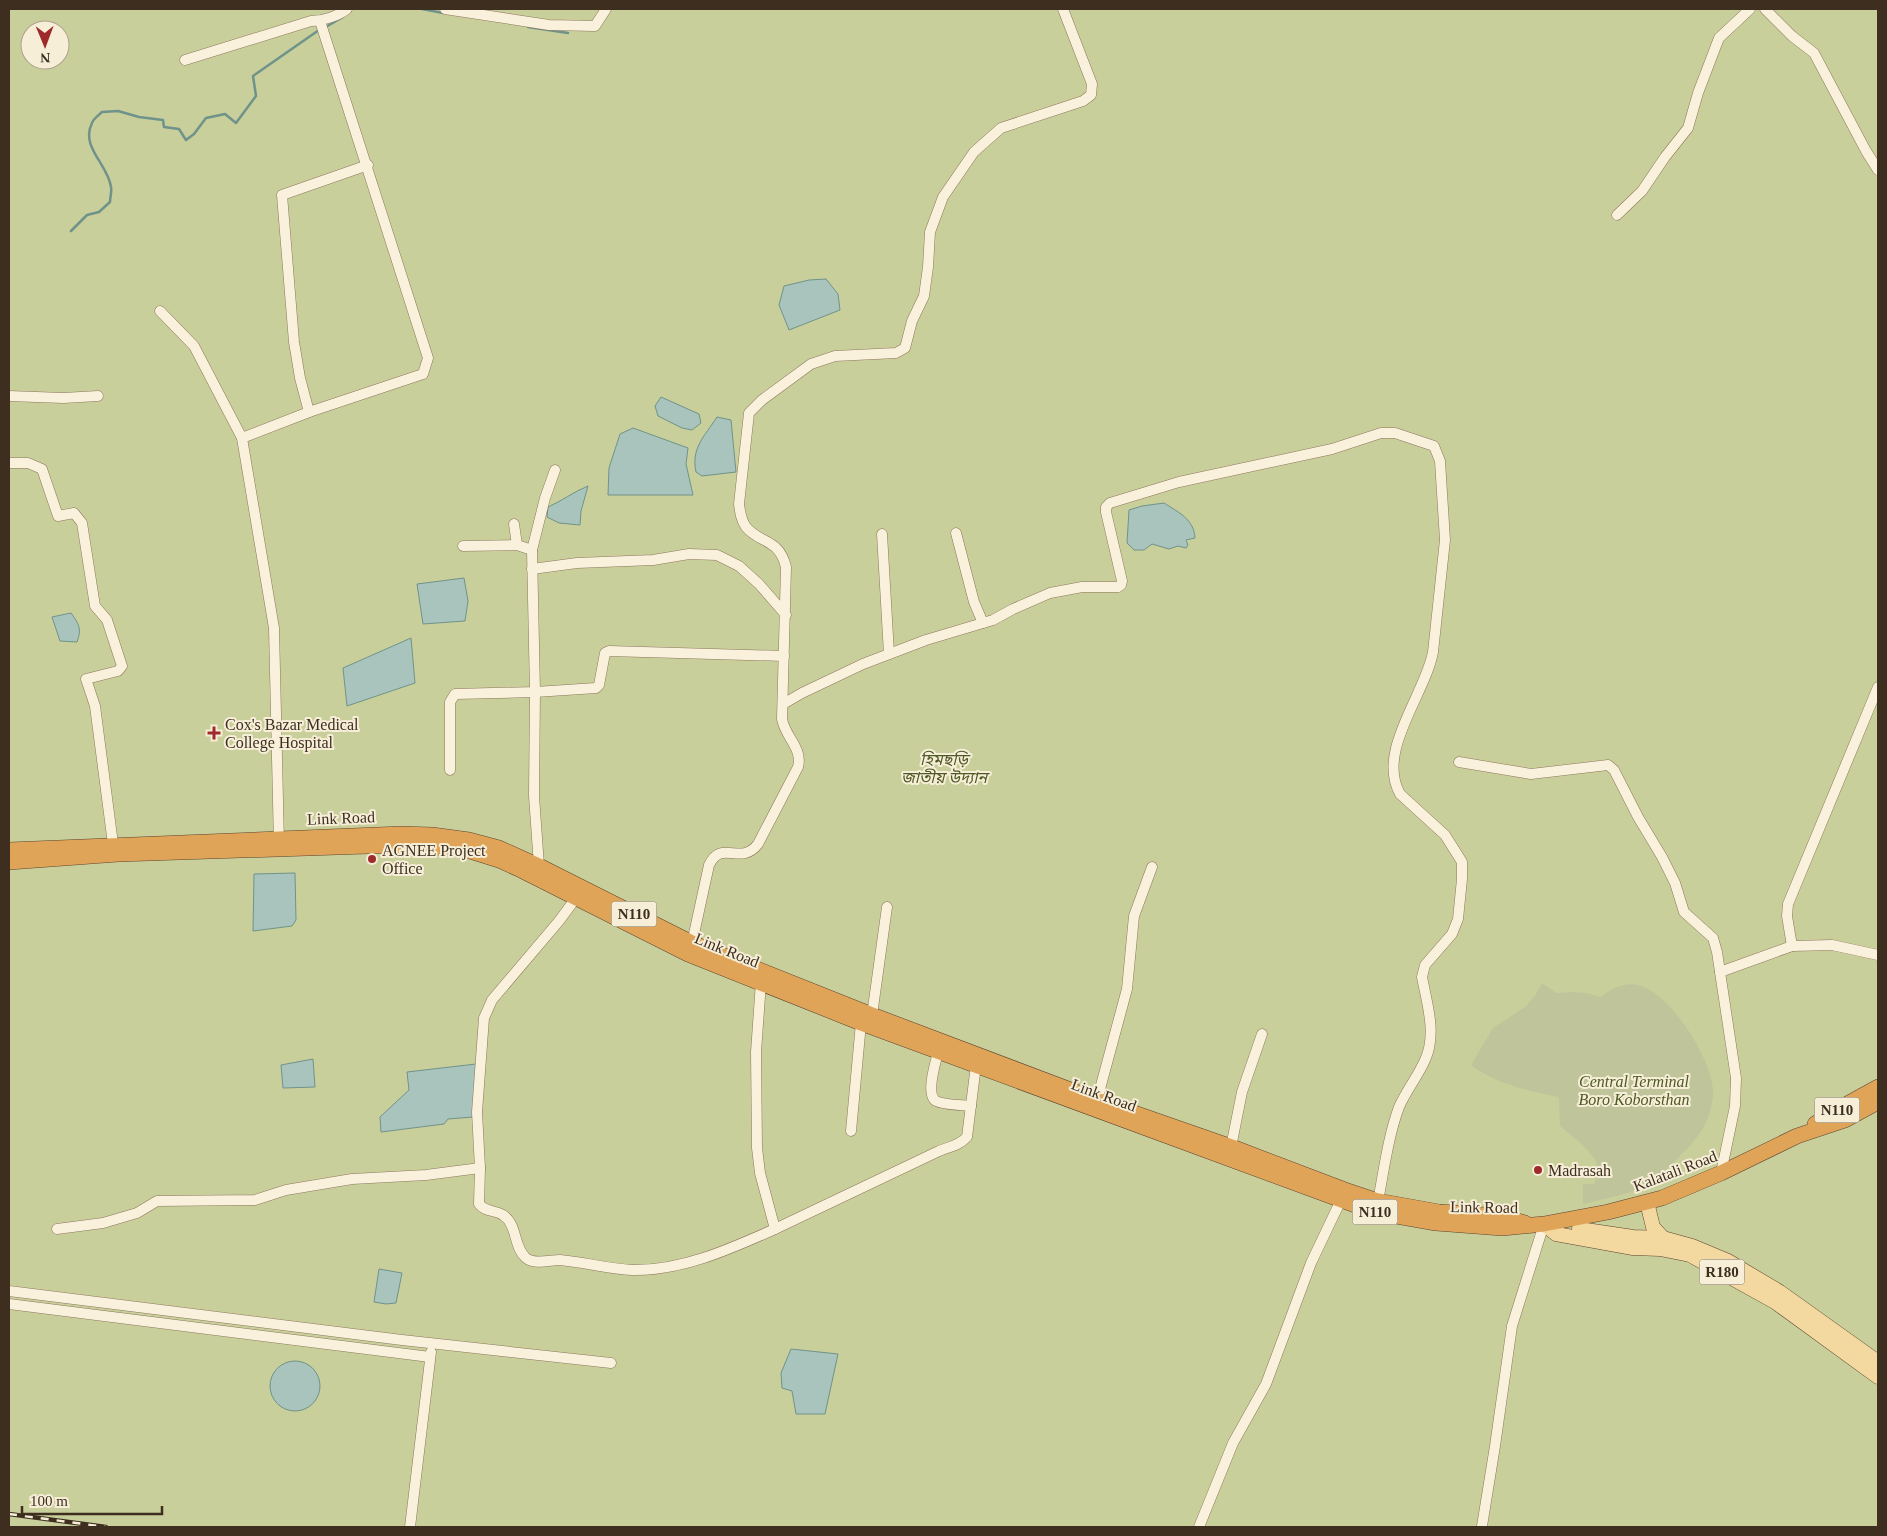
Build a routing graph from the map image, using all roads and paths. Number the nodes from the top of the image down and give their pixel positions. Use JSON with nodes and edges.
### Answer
{"nodes":[{"id":1,"x":347,"y":9,"type":"edge"},
{"id":2,"x":445,"y":9,"type":"edge"},
{"id":3,"x":606,"y":9,"type":"edge"},
{"id":4,"x":1062,"y":9,"type":"edge"},
{"id":5,"x":1750,"y":9,"type":"edge"},
{"id":6,"x":1765,"y":9,"type":"edge"},
{"id":7,"x":320,"y":21,"type":"junction"},
{"id":8,"x":185,"y":60,"type":"dead end"},
{"id":9,"x":368,"y":165,"type":"junction"},
{"id":10,"x":1878,"y":170,"type":"edge"},
{"id":11,"x":1617,"y":215,"type":"dead end"},
{"id":12,"x":160,"y":311,"type":"dead end"},
{"id":13,"x":9,"y":396,"type":"edge"},
{"id":14,"x":98,"y":396,"type":"dead end"},
{"id":15,"x":309,"y":412,"type":"junction"},
{"id":16,"x":242,"y":438,"type":"junction"},
{"id":17,"x":9,"y":463,"type":"edge"},
{"id":18,"x":555,"y":470,"type":"dead end"},
{"id":19,"x":514,"y":524,"type":"dead end"},
{"id":20,"x":956,"y":533,"type":"dead end"},
{"id":21,"x":882,"y":534,"type":"dead end"},
{"id":22,"x":517,"y":545,"type":"junction"},
{"id":23,"x":463,"y":546,"type":"dead end"},
{"id":24,"x":532,"y":550,"type":"junction"},
{"id":25,"x":532,"y":569,"type":"junction"},
{"id":26,"x":786,"y":615,"type":"junction"},
{"id":27,"x":983,"y":624,"type":"junction"},
{"id":28,"x":889,"y":654,"type":"junction"},
{"id":29,"x":784,"y":656,"type":"junction"},
{"id":30,"x":1878,"y":687,"type":"edge"},
{"id":31,"x":535,"y":692,"type":"junction"},
{"id":32,"x":783,"y":704,"type":"junction"},
{"id":33,"x":1874,"y":708,"type":"edge"},
{"id":34,"x":1460,"y":762,"type":"dead end"},
{"id":35,"x":450,"y":770,"type":"dead end"},
{"id":36,"x":113,"y":844,"type":"junction"},
{"id":37,"x":279,"y":844,"type":"junction"},
{"id":38,"x":9,"y":850,"type":"edge"},
{"id":39,"x":9,"y":862,"type":"edge"},
{"id":40,"x":539,"y":866,"type":"junction"},
{"id":41,"x":1152,"y":867,"type":"dead end"},
{"id":42,"x":580,"y":893,"type":"junction"},
{"id":43,"x":887,"y":907,"type":"dead end"},
{"id":44,"x":692,"y":943,"type":"junction"},
{"id":45,"x":1792,"y":946,"type":"junction"},
{"id":46,"x":1878,"y":955,"type":"edge"},
{"id":47,"x":1720,"y":972,"type":"junction"},
{"id":48,"x":761,"y":982,"type":"junction"},
{"id":49,"x":866,"y":1019,"type":"junction"},
{"id":50,"x":1262,"y":1034,"type":"dead end"},
{"id":51,"x":938,"y":1052,"type":"junction"},
{"id":52,"x":976,"y":1065,"type":"junction"},
{"id":53,"x":1878,"y":1087,"type":"edge"},
{"id":54,"x":1097,"y":1100,"type":"junction"},
{"id":55,"x":1878,"y":1102,"type":"edge"},
{"id":56,"x":971,"y":1106,"type":"junction"},
{"id":57,"x":851,"y":1131,"type":"dead end"},
{"id":58,"x":1797,"y":1136,"type":"junction"},
{"id":59,"x":1230,"y":1152,"type":"junction"},
{"id":60,"x":480,"y":1168,"type":"junction"},
{"id":61,"x":1721,"y":1173,"type":"junction"},
{"id":62,"x":1341,"y":1200,"type":"junction"},
{"id":63,"x":1378,"y":1201,"type":"junction"},
{"id":64,"x":1647,"y":1202,"type":"junction"},
{"id":65,"x":1536,"y":1224,"type":"junction"},
{"id":66,"x":57,"y":1229,"type":"dead end"},
{"id":67,"x":775,"y":1229,"type":"junction"},
{"id":68,"x":1663,"y":1238,"type":"junction"},
{"id":69,"x":9,"y":1292,"type":"edge"},
{"id":70,"x":9,"y":1304,"type":"edge"},
{"id":71,"x":432,"y":1344,"type":"junction"},
{"id":72,"x":430,"y":1357,"type":"junction"},
{"id":73,"x":1878,"y":1362,"type":"edge"},
{"id":74,"x":611,"y":1364,"type":"dead end"},
{"id":75,"x":1878,"y":1377,"type":"edge"},
{"id":76,"x":1482,"y":1526,"type":"dead end"},
{"id":77,"x":410,"y":1527,"type":"edge"},
{"id":78,"x":1199,"y":1527,"type":"edge"}],
"edges":[{"from":1,"to":7,"type":"street"},
{"from":2,"to":3,"type":"street"},
{"from":4,"to":26,"type":"street"},
{"from":5,"to":11,"type":"street"},
{"from":6,"to":10,"type":"street"},
{"from":7,"to":8,"type":"street"},
{"from":7,"to":9,"type":"street"},
{"from":9,"to":15,"type":"street"},
{"from":9,"to":15,"type":"street"},
{"from":12,"to":16,"type":"street"},
{"from":13,"to":14,"type":"street"},
{"from":15,"to":16,"type":"street"},
{"from":16,"to":37,"type":"street"},
{"from":17,"to":36,"type":"street"},
{"from":18,"to":24,"type":"street"},
{"from":19,"to":22,"type":"street"},
{"from":20,"to":27,"type":"street"},
{"from":21,"to":28,"type":"street"},
{"from":22,"to":23,"type":"street"},
{"from":22,"to":24,"type":"street"},
{"from":24,"to":25,"type":"street"},
{"from":25,"to":26,"type":"street"},
{"from":25,"to":31,"type":"street"},
{"from":26,"to":29,"type":"street"},
{"from":27,"to":28,"type":"street"},
{"from":27,"to":63,"type":"street"},
{"from":28,"to":32,"type":"street"},
{"from":29,"to":31,"type":"street"},
{"from":29,"to":32,"type":"street"},
{"from":30,"to":33,"type":"street"},
{"from":31,"to":35,"type":"street"},
{"from":31,"to":40,"type":"street"},
{"from":32,"to":44,"type":"street"},
{"from":33,"to":45,"type":"street"},
{"from":34,"to":47,"type":"street"},
{"from":36,"to":37,"type":"highway","name":"Link Road","number":"N110"},
{"from":36,"to":38,"type":"highway","name":"Link Road","number":"N110"},
{"from":37,"to":39,"type":"highway","name":"Link Road","number":"N110"},
{"from":37,"to":40,"type":"highway","name":"Link Road","number":"N110"},
{"from":37,"to":42,"type":"highway","name":"Link Road","number":"N110"},
{"from":40,"to":42,"type":"highway","name":"Link Road","number":"N110"},
{"from":41,"to":54,"type":"street"},
{"from":42,"to":44,"type":"highway","name":"Link Road","number":"N110"},
{"from":42,"to":48,"type":"highway","name":"Link Road","number":"N110"},
{"from":42,"to":60,"type":"street"},
{"from":43,"to":49,"type":"street"},
{"from":44,"to":49,"type":"highway","name":"Link Road","number":"N110"},
{"from":45,"to":46,"type":"street"},
{"from":45,"to":47,"type":"street"},
{"from":47,"to":61,"type":"street"},
{"from":48,"to":49,"type":"highway","name":"Link Road","number":"N110"},
{"from":48,"to":67,"type":"street"},
{"from":49,"to":51,"type":"highway","name":"Link Road","number":"N110"},
{"from":49,"to":54,"type":"highway","name":"Link Road","number":"N110"},
{"from":49,"to":57,"type":"street"},
{"from":50,"to":59,"type":"street"},
{"from":51,"to":52,"type":"highway","name":"Link Road","number":"N110"},
{"from":51,"to":56,"type":"street"},
{"from":52,"to":56,"type":"street"},
{"from":52,"to":59,"type":"highway","name":"Link Road","number":"N110"},
{"from":53,"to":58,"type":"highway","name":"Kalatali Road","number":"N110"},
{"from":54,"to":59,"type":"highway","name":"Link Road","number":"N110"},
{"from":55,"to":58,"type":"highway","name":"Kalatali Road","number":"N110"},
{"from":56,"to":67,"type":"street"},
{"from":58,"to":61,"type":"highway","name":"Kalatali Road","number":"N110"},
{"from":59,"to":62,"type":"highway","name":"Link Road","number":"N110"},
{"from":59,"to":63,"type":"highway","name":"Link Road","number":"N110"},
{"from":60,"to":66,"type":"street"},
{"from":60,"to":67,"type":"street"},
{"from":61,"to":64,"type":"highway","name":"Kalatali Road","number":"N110"},
{"from":62,"to":65,"type":"highway","name":"Link Road","number":"N110"},
{"from":62,"to":78,"type":"street"},
{"from":63,"to":65,"type":"highway","name":"Link Road","number":"N110"},
{"from":64,"to":65,"type":"highway","name":"Kalatali Road","number":"N110"},
{"from":64,"to":68,"type":"main road"},
{"from":65,"to":68,"type":"main road","number":"R180"},
{"from":65,"to":75,"type":"main road","number":"R180"},
{"from":65,"to":76,"type":"street"},
{"from":68,"to":73,"type":"main road","number":"R180"},
{"from":69,"to":71,"type":"street"},
{"from":70,"to":72,"type":"street"},
{"from":71,"to":72,"type":"street"},
{"from":71,"to":74,"type":"street"},
{"from":72,"to":77,"type":"street"}]}
